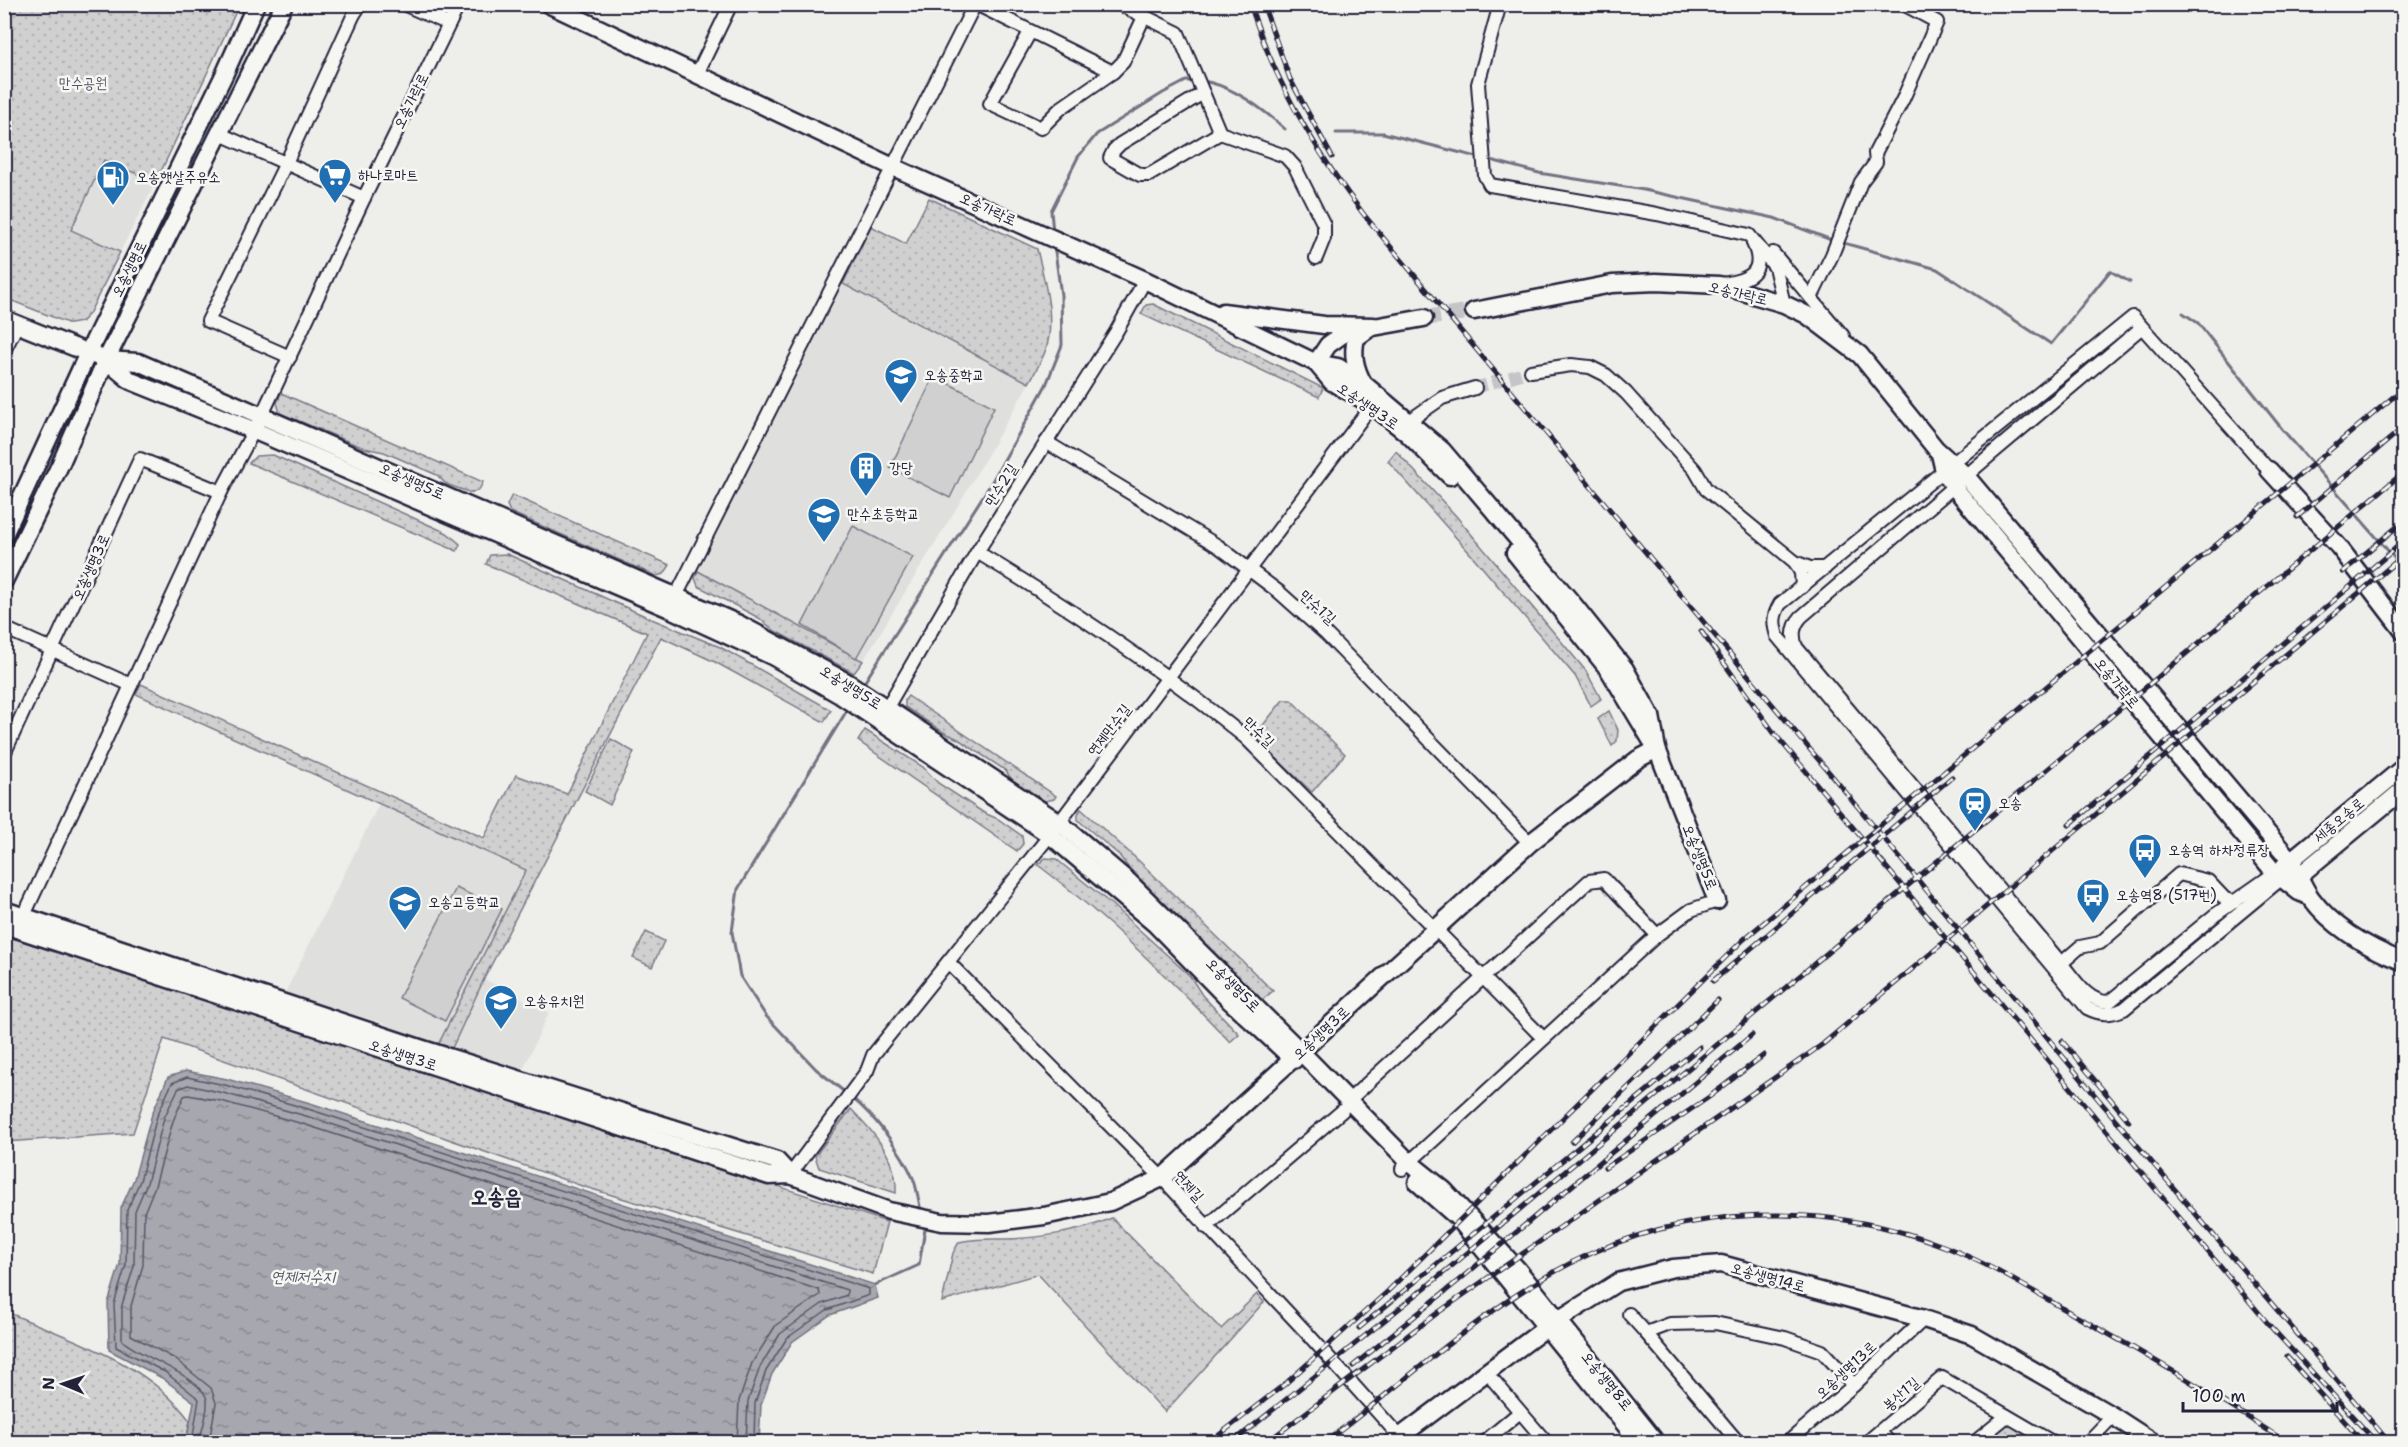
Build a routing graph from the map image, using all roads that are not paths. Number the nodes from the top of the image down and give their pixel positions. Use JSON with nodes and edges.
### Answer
{"nodes":[{"id":1,"x":256,"y":4,"type":"edge"},
{"id":2,"x":284,"y":4,"type":"edge"},
{"id":3,"x":404,"y":4,"type":"edge"},
{"id":4,"x":459,"y":4,"type":"edge"},
{"id":5,"x":548,"y":4,"type":"edge"},
{"id":6,"x":731,"y":4,"type":"edge"},
{"id":7,"x":975,"y":4,"type":"edge"},
{"id":8,"x":1119,"y":4,"type":"edge"},
{"id":9,"x":1500,"y":4,"type":"edge"},
{"id":10,"x":1903,"y":4,"type":"edge"},
{"id":11,"x":358,"y":8,"type":"edge"},
{"id":12,"x":1919,"y":8,"type":"edge"},
{"id":13,"x":1144,"y":17,"type":"junction"},
{"id":14,"x":449,"y":24,"type":"junction"},
{"id":15,"x":1030,"y":32,"type":"junction"},
{"id":16,"x":1113,"y":72,"type":"junction"},
{"id":17,"x":697,"y":74,"type":"junction"},
{"id":18,"x":1202,"y":90,"type":"junction"},
{"id":19,"x":1220,"y":133,"type":"junction"},
{"id":20,"x":220,"y":134,"type":"junction"},
{"id":21,"x":286,"y":163,"type":"junction"},
{"id":22,"x":893,"y":167,"type":"junction"},
{"id":23,"x":364,"y":198,"type":"junction"},
{"id":24,"x":1749,"y":235,"type":"junction"},
{"id":25,"x":1316,"y":258,"type":"dead end"},
{"id":26,"x":1145,"y":280,"type":"junction"},
{"id":27,"x":1719,"y":285,"type":"junction"},
{"id":28,"x":1810,"y":298,"type":"junction"},
{"id":29,"x":1784,"y":304,"type":"junction"},
{"id":30,"x":1202,"y":308,"type":"junction"},
{"id":31,"x":1474,"y":311,"type":"tunnel mouth"},
{"id":32,"x":1424,"y":318,"type":"tunnel mouth"},
{"id":33,"x":11,"y":322,"type":"edge"},
{"id":34,"x":1374,"y":326,"type":"junction"},
{"id":35,"x":2141,"y":328,"type":"junction"},
{"id":36,"x":4,"y":351,"type":"edge"},
{"id":37,"x":88,"y":354,"type":"junction"},
{"id":38,"x":1860,"y":355,"type":"junction"},
{"id":39,"x":290,"y":357,"type":"junction"},
{"id":40,"x":106,"y":360,"type":"junction"},
{"id":41,"x":1316,"y":363,"type":"junction"},
{"id":42,"x":1531,"y":370,"type":"tunnel mouth"},
{"id":43,"x":1364,"y":384,"type":"junction"},
{"id":44,"x":1475,"y":388,"type":"tunnel mouth"},
{"id":45,"x":1372,"y":405,"type":"junction"},
{"id":46,"x":1409,"y":421,"type":"junction"},
{"id":47,"x":258,"y":423,"type":"junction"},
{"id":48,"x":1046,"y":442,"type":"junction"},
{"id":49,"x":1946,"y":463,"type":"junction"},
{"id":50,"x":2270,"y":470,"type":"joint"},
{"id":51,"x":1960,"y":481,"type":"junction"},
{"id":52,"x":221,"y":492,"type":"junction"},
{"id":53,"x":4,"y":535,"type":"edge"},
{"id":54,"x":977,"y":552,"type":"junction"},
{"id":55,"x":1795,"y":562,"type":"junction"},
{"id":56,"x":1825,"y":568,"type":"junction"},
{"id":57,"x":1251,"y":570,"type":"junction"},
{"id":58,"x":4,"y":581,"type":"edge"},
{"id":59,"x":1802,"y":586,"type":"junction"},
{"id":60,"x":673,"y":603,"type":"junction"},
{"id":61,"x":4,"y":628,"type":"edge"},
{"id":62,"x":2403,"y":632,"type":"edge"},
{"id":63,"x":54,"y":650,"type":"junction"},
{"id":64,"x":1168,"y":676,"type":"junction"},
{"id":65,"x":131,"y":685,"type":"junction"},
{"id":66,"x":867,"y":705,"type":"junction"},
{"id":67,"x":886,"y":709,"type":"junction"},
{"id":68,"x":1657,"y":749,"type":"junction"},
{"id":69,"x":4,"y":754,"type":"edge"},
{"id":70,"x":2403,"y":767,"type":"edge"},
{"id":71,"x":2403,"y":789,"type":"edge"},
{"id":72,"x":1055,"y":829,"type":"junction"},
{"id":73,"x":1530,"y":843,"type":"junction"},
{"id":74,"x":2296,"y":868,"type":"junction"},
{"id":75,"x":2278,"y":876,"type":"junction"},
{"id":76,"x":2311,"y":897,"type":"junction"},
{"id":77,"x":1717,"y":901,"type":"joint"},
{"id":78,"x":2235,"y":902,"type":"junction"},
{"id":79,"x":4,"y":910,"type":"edge"},
{"id":80,"x":15,"y":923,"type":"edge"},
{"id":81,"x":1433,"y":929,"type":"junction"},
{"id":82,"x":1657,"y":935,"type":"junction"},
{"id":83,"x":948,"y":962,"type":"junction"},
{"id":84,"x":2403,"y":962,"type":"edge"},
{"id":85,"x":2057,"y":967,"type":"junction"},
{"id":86,"x":1484,"y":978,"type":"junction"},
{"id":87,"x":1543,"y":1038,"type":"junction"},
{"id":88,"x":1297,"y":1055,"type":"junction"},
{"id":89,"x":1345,"y":1106,"type":"junction"},
{"id":90,"x":1405,"y":1166,"type":"junction"},
{"id":91,"x":790,"y":1175,"type":"junction"},
{"id":92,"x":1162,"y":1178,"type":"junction"},
{"id":93,"x":1206,"y":1227,"type":"junction"},
{"id":94,"x":1629,"y":1314,"type":"dead end"},
{"id":95,"x":1924,"y":1318,"type":"junction"},
{"id":96,"x":1553,"y":1323,"type":"junction"},
{"id":97,"x":1646,"y":1333,"type":"junction"},
{"id":98,"x":1494,"y":1381,"type":"dead end"},
{"id":99,"x":1854,"y":1385,"type":"junction"},
{"id":100,"x":1520,"y":1412,"type":"junction"},
{"id":101,"x":2007,"y":1416,"type":"junction"},
{"id":102,"x":2113,"y":1416,"type":"junction"},
{"id":103,"x":1880,"y":1432,"type":"junction"},
{"id":104,"x":1396,"y":1440,"type":"edge"},
{"id":105,"x":1484,"y":1443,"type":"edge"},
{"id":106,"x":1546,"y":1443,"type":"edge"},
{"id":107,"x":1639,"y":1443,"type":"edge"},
{"id":108,"x":1656,"y":1443,"type":"edge"},
{"id":109,"x":1738,"y":1443,"type":"edge"},
{"id":110,"x":1788,"y":1443,"type":"edge"},
{"id":111,"x":1867,"y":1443,"type":"edge"},
{"id":112,"x":1889,"y":1443,"type":"edge"},
{"id":113,"x":1975,"y":1443,"type":"edge"},
{"id":114,"x":2052,"y":1443,"type":"edge"},
{"id":115,"x":2088,"y":1443,"type":"edge"},
{"id":116,"x":2153,"y":1443,"type":"edge"}],
"edges":[{"from":1,"to":37,"type":"street","name":"오송생명로"},
{"from":2,"to":20,"type":"street","name":"오송생명로"},
{"from":3,"to":14,"type":"street"},
{"from":4,"to":14,"type":"street","name":"오송가락로"},
{"from":5,"to":17,"type":"street","name":"오송가락로"},
{"from":6,"to":17,"type":"street"},
{"from":7,"to":15,"type":"street"},
{"from":7,"to":22,"type":"street"},
{"from":8,"to":13,"type":"street"},
{"from":9,"to":24,"type":"street"},
{"from":10,"to":12,"type":"street"},
{"from":11,"to":21,"type":"street"},
{"from":12,"to":28,"type":"street"},
{"from":13,"to":16,"type":"street"},
{"from":13,"to":18,"type":"street"},
{"from":14,"to":23,"type":"street","name":"오송가락로"},
{"from":15,"to":16,"type":"street"},
{"from":15,"to":16,"type":"street"},
{"from":17,"to":22,"type":"street","name":"오송가락로"},
{"from":18,"to":19,"type":"street"},
{"from":18,"to":19,"type":"street"},
{"from":19,"to":25,"type":"street"},
{"from":20,"to":21,"type":"street"},
{"from":20,"to":40,"type":"street","name":"오송생명로"},
{"from":21,"to":23,"type":"street"},
{"from":21,"to":39,"type":"street"},
{"from":22,"to":26,"type":"street","name":"오송가락로"},
{"from":22,"to":60,"type":"street"},
{"from":23,"to":39,"type":"street"},
{"from":24,"to":27,"type":"street"},
{"from":24,"to":28,"type":"street"},
{"from":24,"to":29,"type":"street"},
{"from":26,"to":30,"type":"street","name":"오송가락로"},
{"from":26,"to":48,"type":"street","name":"만수2길"},
{"from":27,"to":29,"type":"street","name":"오송가락로"},
{"from":27,"to":31,"type":"street","name":"오송가락로"},
{"from":28,"to":38,"type":"street"},
{"from":29,"to":38,"type":"street","name":"오송가락로"},
{"from":30,"to":34,"type":"street"},
{"from":30,"to":41,"type":"street","name":"오송가락로"},
{"from":32,"to":34,"type":"street"},
{"from":33,"to":36,"type":"street"},
{"from":33,"to":37,"type":"street","name":"오송생명5로"},
{"from":34,"to":41,"type":"street"},
{"from":34,"to":43,"type":"street"},
{"from":35,"to":49,"type":"street"},
{"from":35,"to":50,"type":"street"},
{"from":35,"to":51,"type":"street"},
{"from":37,"to":40,"type":"street","name":"오송생명5로"},
{"from":37,"to":53,"type":"street","name":"오송생명로"},
{"from":38,"to":49,"type":"street","name":"오송가락로"},
{"from":39,"to":47,"type":"street"},
{"from":40,"to":47,"type":"street","name":"오송생명5로"},
{"from":40,"to":58,"type":"street","name":"오송생명로"},
{"from":41,"to":43,"type":"street","name":"오송생명3로"},
{"from":41,"to":45,"type":"street","name":"오송생명3로"},
{"from":42,"to":55,"type":"street"},
{"from":43,"to":46,"type":"street","name":"오송생명3로"},
{"from":44,"to":46,"type":"street"},
{"from":45,"to":57,"type":"street","name":"연제만수길"},
{"from":45,"to":68,"type":"street","name":"오송생명3로"},
{"from":46,"to":68,"type":"street","name":"오송생명3로"},
{"from":47,"to":52,"type":"street"},
{"from":47,"to":60,"type":"street","name":"오송생명5로"},
{"from":48,"to":54,"type":"street","name":"만수2길"},
{"from":48,"to":57,"type":"street","name":"만수1길"},
{"from":49,"to":51,"type":"street","name":"오송가락로"},
{"from":49,"to":56,"type":"street"},
{"from":50,"to":62,"type":"street"},
{"from":51,"to":74,"type":"street","name":"오송가락로"},
{"from":51,"to":75,"type":"street","name":"오송가락로"},
{"from":51,"to":85,"type":"street"},
{"from":52,"to":63,"type":"street","name":"오송생명3로"},
{"from":52,"to":65,"type":"street"},
{"from":54,"to":64,"type":"street","name":"만수길"},
{"from":54,"to":67,"type":"street","name":"만수2길"},
{"from":55,"to":56,"type":"street"},
{"from":55,"to":59,"type":"street"},
{"from":56,"to":59,"type":"street"},
{"from":57,"to":64,"type":"street","name":"연제만수길"},
{"from":57,"to":73,"type":"street","name":"만수1길"},
{"from":59,"to":85,"type":"street"},
{"from":60,"to":66,"type":"street","name":"오송생명5로"},
{"from":61,"to":63,"type":"street"},
{"from":63,"to":65,"type":"street"},
{"from":63,"to":69,"type":"street","name":"오송생명3로"},
{"from":64,"to":72,"type":"street","name":"연제만수길"},
{"from":64,"to":81,"type":"street","name":"만수길"},
{"from":65,"to":80,"type":"street"},
{"from":66,"to":67,"type":"street","name":"오송생명5로"},
{"from":66,"to":72,"type":"street","name":"오송생명5로"},
{"from":67,"to":72,"type":"street","name":"오송생명5로"},
{"from":68,"to":73,"type":"street","name":"오송생명3로"},
{"from":68,"to":77,"type":"street","name":"오송생명5로"},
{"from":70,"to":74,"type":"street","name":"세종오송로"},
{"from":71,"to":74,"type":"street","name":"세종오송로"},
{"from":72,"to":83,"type":"street","name":"연제만수길"},
{"from":72,"to":88,"type":"street","name":"오송생명5로"},
{"from":73,"to":81,"type":"street","name":"오송생명3로"},
{"from":74,"to":75,"type":"street","name":"세종오송로"},
{"from":74,"to":76,"type":"street","name":"오송가락로"},
{"from":75,"to":76,"type":"street","name":"오송가락로"},
{"from":75,"to":78,"type":"street"},
{"from":75,"to":85,"type":"street"},
{"from":76,"to":84,"type":"street","name":"오송가락로"},
{"from":77,"to":82,"type":"street","name":"오송생명5로"},
{"from":78,"to":85,"type":"street"},
{"from":78,"to":85,"type":"street"},
{"from":79,"to":80,"type":"street","name":"오송생명3로"},
{"from":80,"to":91,"type":"street","name":"오송생명3로"},
{"from":81,"to":86,"type":"street","name":"만수길"},
{"from":81,"to":88,"type":"street","name":"오송생명3로"},
{"from":82,"to":86,"type":"street"},
{"from":82,"to":87,"type":"street","name":"오송생명5로"},
{"from":83,"to":91,"type":"street","name":"연제만수길"},
{"from":83,"to":92,"type":"street","name":"연제길"},
{"from":86,"to":87,"type":"street","name":"만수길"},
{"from":86,"to":89,"type":"street"},
{"from":87,"to":90,"type":"street","name":"오송생명5로"},
{"from":88,"to":89,"type":"street","name":"오송생명5로"},
{"from":88,"to":92,"type":"street","name":"오송생명3로"},
{"from":89,"to":90,"type":"street","name":"오송생명5로"},
{"from":89,"to":93,"type":"street"},
{"from":90,"to":96,"type":"street"},
{"from":91,"to":92,"type":"street","name":"오송생명3로"},
{"from":92,"to":93,"type":"street","name":"연제길"},
{"from":93,"to":104,"type":"street","name":"연제길"},
{"from":94,"to":97,"type":"street"},
{"from":95,"to":96,"type":"street","name":"오송생명14로"},
{"from":95,"to":99,"type":"street","name":"오송생명13로"},
{"from":95,"to":102,"type":"street","name":"오송생명14로"},
{"from":96,"to":104,"type":"street","name":"오송생명14로"},
{"from":96,"to":107,"type":"street","name":"오송생명8로"},
{"from":96,"to":108,"type":"street","name":"오송생명8로"},
{"from":97,"to":99,"type":"street"},
{"from":97,"to":109,"type":"street"},
{"from":98,"to":100,"type":"street"},
{"from":99,"to":110,"type":"street","name":"오송생명13로"},
{"from":100,"to":105,"type":"street"},
{"from":100,"to":106,"type":"street"},
{"from":101,"to":103,"type":"street","name":"봉산1길"},
{"from":101,"to":113,"type":"street"},
{"from":101,"to":114,"type":"street"},
{"from":102,"to":115,"type":"street"},
{"from":102,"to":116,"type":"street","name":"오송생명14로"},
{"from":103,"to":111,"type":"street","name":"봉산1길"},
{"from":103,"to":112,"type":"street","name":"봉산1길"}]}
